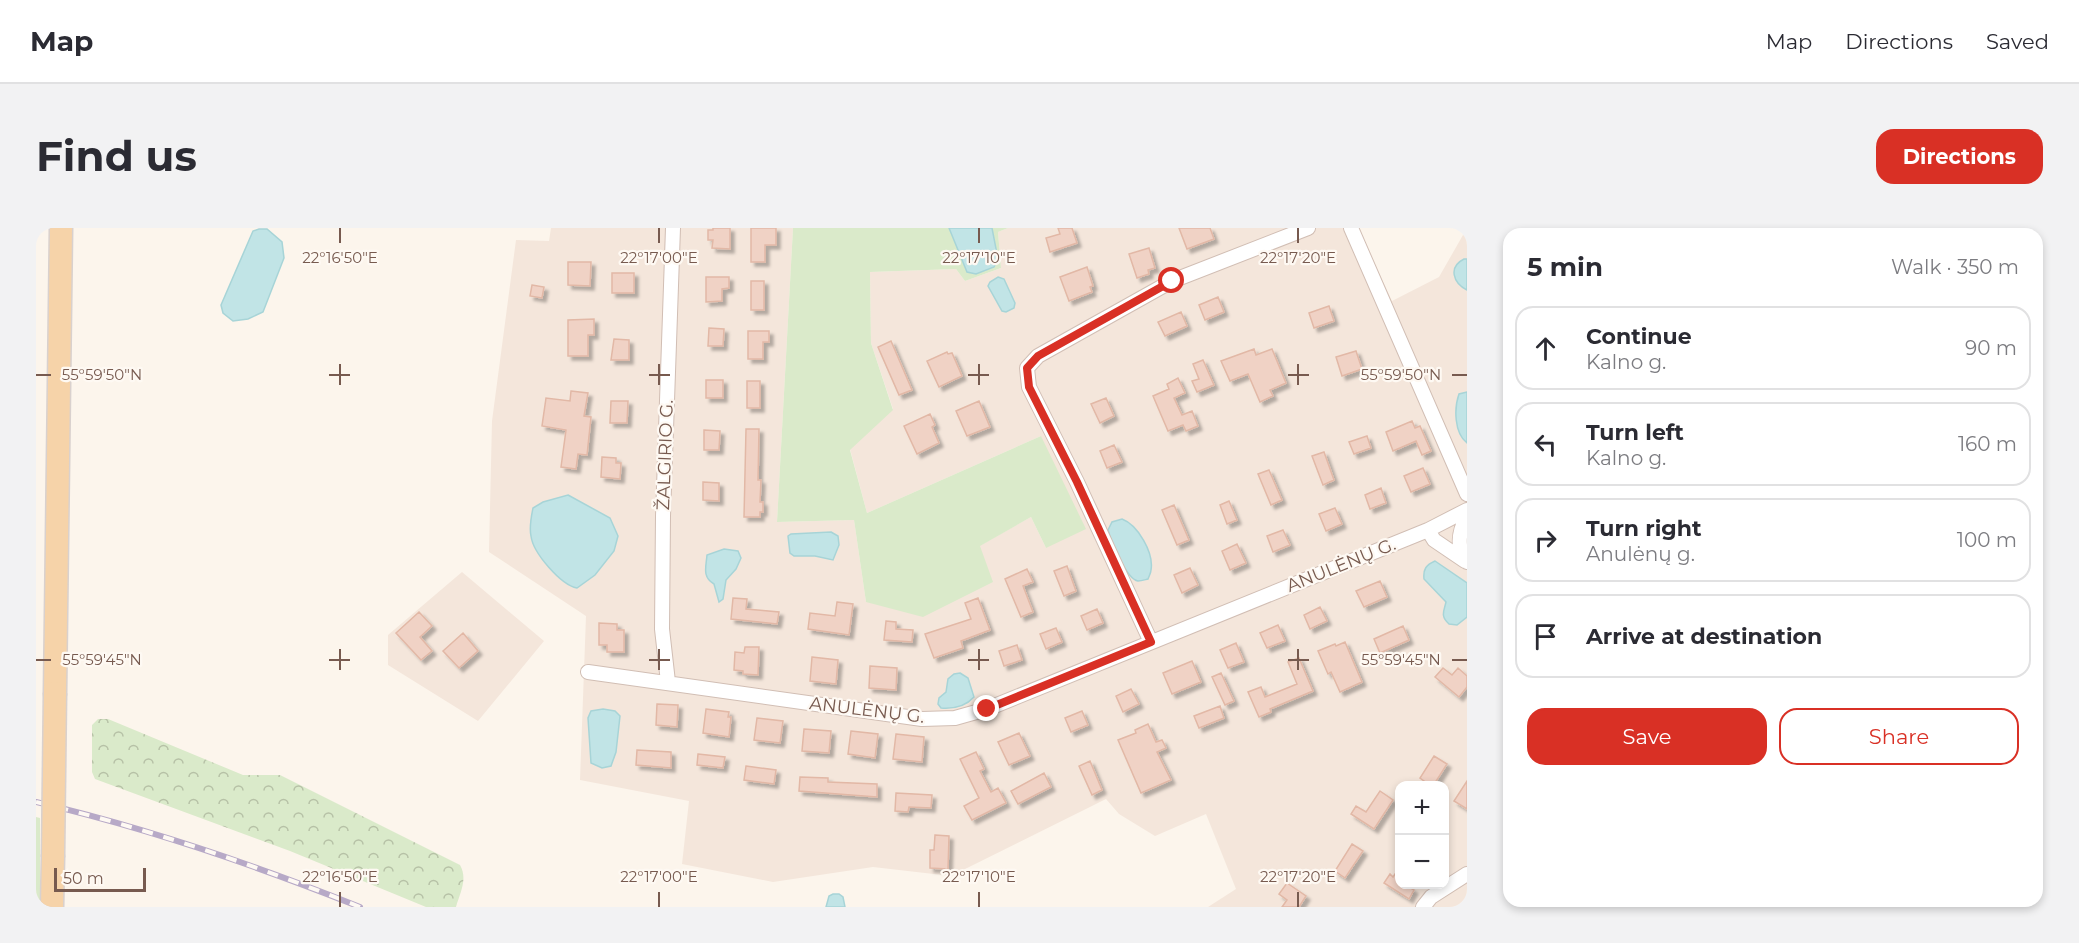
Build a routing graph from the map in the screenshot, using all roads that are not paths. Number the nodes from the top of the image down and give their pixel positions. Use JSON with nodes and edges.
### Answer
{"nodes":[{"id":1,"x":61,"y":228,"type":"edge"},
{"id":2,"x":673,"y":228,"type":"edge"},
{"id":3,"x":1308,"y":228,"type":"edge"},
{"id":4,"x":1351,"y":228,"type":"edge"},
{"id":5,"x":1467,"y":495,"type":"edge"},
{"id":6,"x":1467,"y":510,"type":"edge"},
{"id":7,"x":1467,"y":516,"type":"edge"},
{"id":8,"x":1428,"y":530,"type":"junction"},
{"id":9,"x":1466,"y":561,"type":"edge"},
{"id":10,"x":1151,"y":642,"type":"junction"},
{"id":11,"x":588,"y":672,"type":"dead end"},
{"id":12,"x":668,"y":682,"type":"junction"},
{"id":13,"x":1467,"y":874,"type":"edge"},
{"id":14,"x":52,"y":907,"type":"edge"},
{"id":15,"x":1423,"y":907,"type":"edge"}],
"edges":[{"from":1,"to":14,"type":"main road","bridge":true},
{"from":2,"to":12,"type":"street","name":"ŽALGIRIO G."},
{"from":3,"to":10,"type":"street"},
{"from":4,"to":5,"type":"street"},
{"from":6,"to":8,"type":"street","name":"ANULĖNŲ G."},
{"from":7,"to":9,"type":"street"},
{"from":8,"to":9,"type":"street"},
{"from":8,"to":10,"type":"street","name":"ANULĖNŲ G."},
{"from":10,"to":12,"type":"street","name":"ANULĖNŲ G."},
{"from":11,"to":12,"type":"street","name":"ANULĖNŲ G."},
{"from":13,"to":15,"type":"street"}]}
